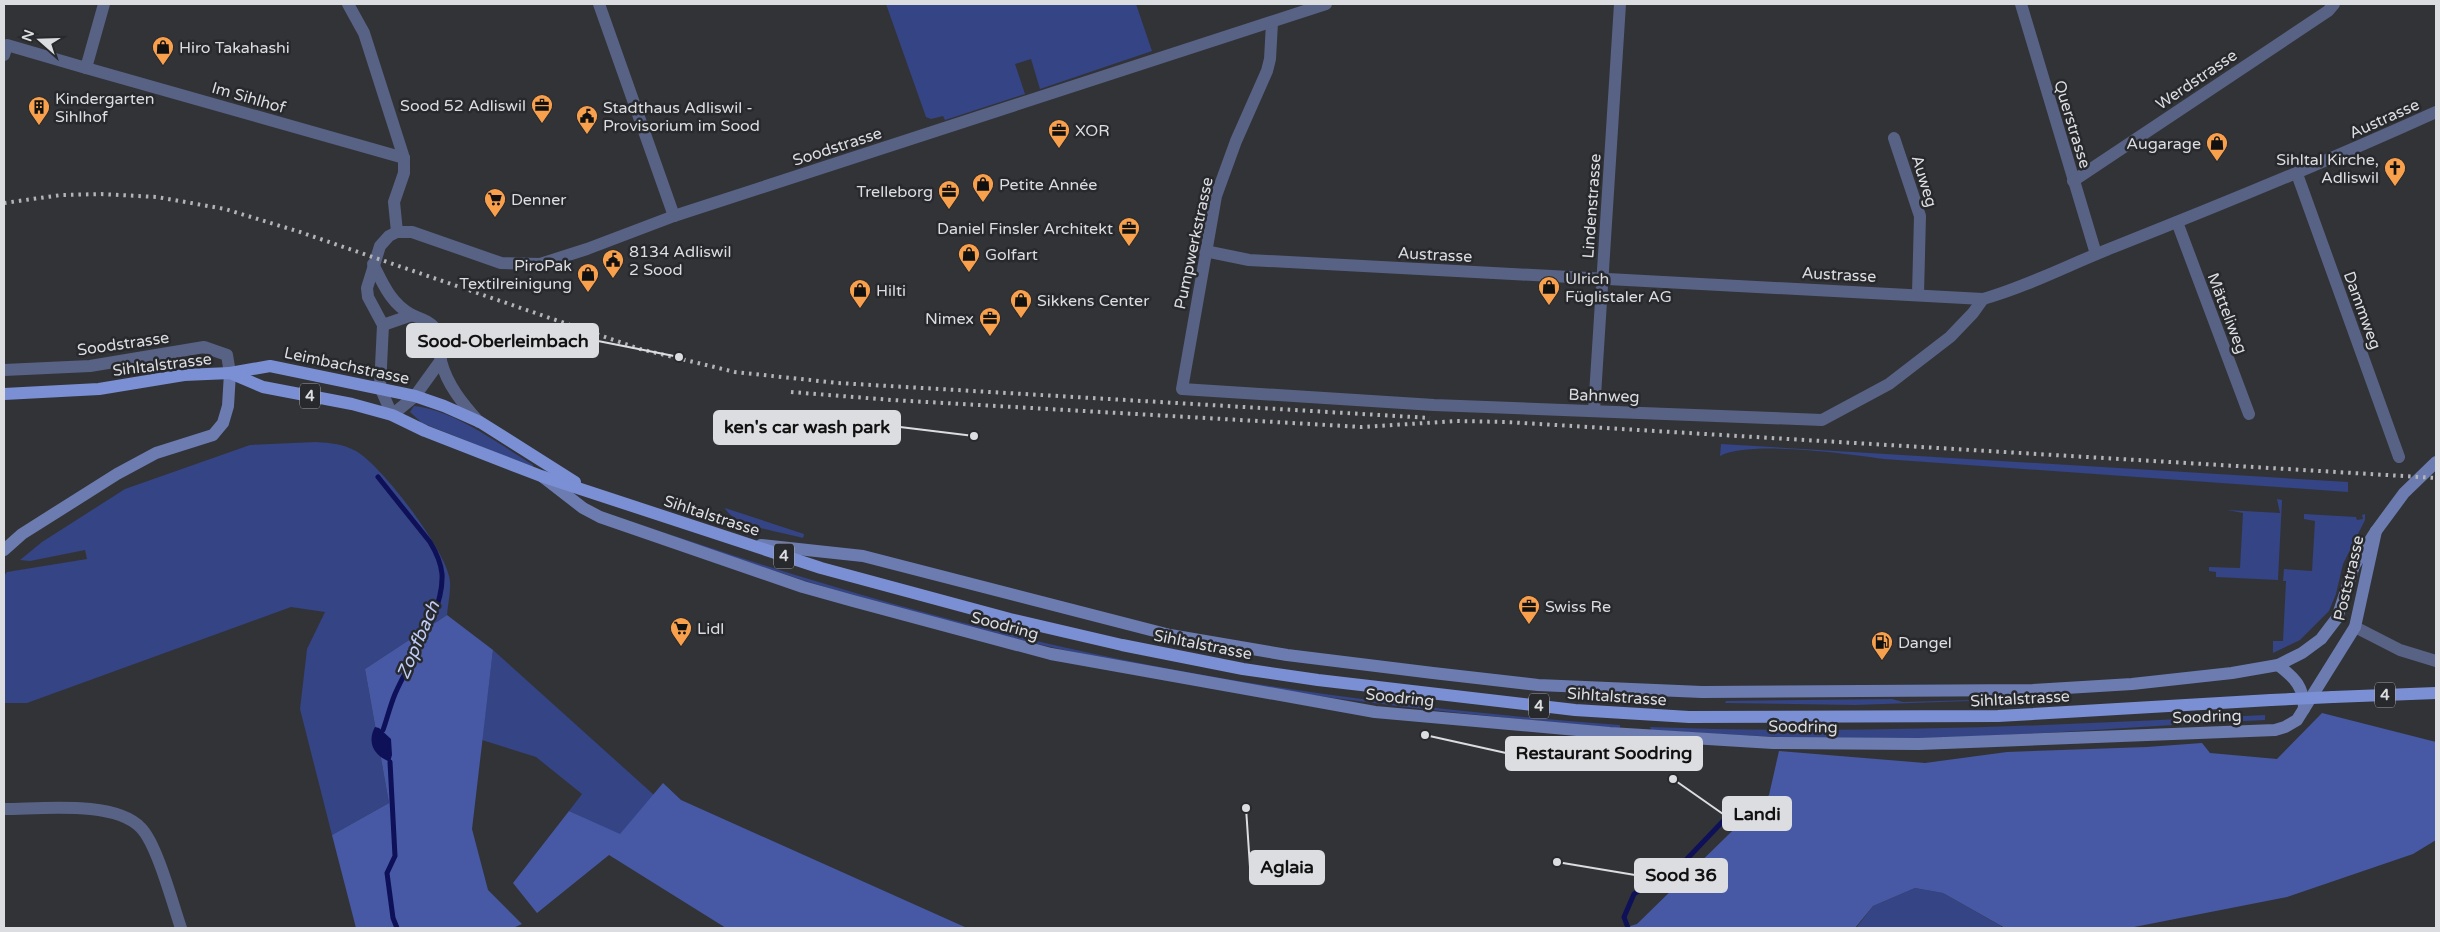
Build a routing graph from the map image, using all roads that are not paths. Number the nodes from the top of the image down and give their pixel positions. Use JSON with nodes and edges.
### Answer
{"nodes":[{"id":1,"x":104,"y":4,"type":"edge"},
{"id":2,"x":348,"y":4,"type":"edge"},
{"id":3,"x":599,"y":4,"type":"edge"},
{"id":4,"x":1326,"y":4,"type":"edge"},
{"id":5,"x":1620,"y":4,"type":"edge"},
{"id":6,"x":2020,"y":4,"type":"edge"},
{"id":7,"x":2334,"y":4,"type":"edge"},
{"id":8,"x":1272,"y":23,"type":"junction"},
{"id":9,"x":4,"y":55,"type":"edge"},
{"id":10,"x":86,"y":68,"type":"junction"},
{"id":11,"x":2436,"y":112,"type":"edge"},
{"id":12,"x":1894,"y":138,"type":"dead end"},
{"id":13,"x":404,"y":158,"type":"junction"},
{"id":14,"x":2297,"y":174,"type":"junction"},
{"id":15,"x":2073,"y":180,"type":"junction"},
{"id":16,"x":674,"y":216,"type":"junction"},
{"id":17,"x":2177,"y":222,"type":"junction"},
{"id":18,"x":398,"y":232,"type":"junction"},
{"id":19,"x":1205,"y":251,"type":"junction"},
{"id":20,"x":2096,"y":254,"type":"junction"},
{"id":21,"x":373,"y":264,"type":"junction"},
{"id":22,"x":1603,"y":278,"type":"junction"},
{"id":23,"x":1918,"y":294,"type":"junction"},
{"id":24,"x":1984,"y":299,"type":"junction"},
{"id":25,"x":412,"y":315,"type":"junction"},
{"id":26,"x":383,"y":324,"type":"junction"},
{"id":27,"x":440,"y":360,"type":"junction"},
{"id":28,"x":4,"y":370,"type":"edge"},
{"id":29,"x":230,"y":373,"type":"junction"},
{"id":30,"x":380,"y":387,"type":"junction"},
{"id":31,"x":1182,"y":389,"type":"joint"},
{"id":32,"x":4,"y":394,"type":"edge"},
{"id":33,"x":415,"y":396,"type":"junction"},
{"id":34,"x":1594,"y":411,"type":"junction"},
{"id":35,"x":2249,"y":414,"type":"dead end"},
{"id":36,"x":392,"y":415,"type":"junction"},
{"id":37,"x":480,"y":422,"type":"junction"},
{"id":38,"x":2399,"y":457,"type":"dead end"},
{"id":39,"x":2436,"y":462,"type":"edge"},
{"id":40,"x":541,"y":476,"type":"junction"},
{"id":41,"x":590,"y":491,"type":"junction"},
{"id":42,"x":2376,"y":531,"type":"junction"},
{"id":43,"x":747,"y":544,"type":"junction"},
{"id":44,"x":4,"y":550,"type":"edge"},
{"id":45,"x":2337,"y":618,"type":"junction"},
{"id":46,"x":2355,"y":627,"type":"junction"},
{"id":47,"x":2436,"y":662,"type":"edge"},
{"id":48,"x":2278,"y":665,"type":"junction"},
{"id":49,"x":2436,"y":693,"type":"edge"},
{"id":50,"x":2304,"y":709,"type":"junction"},
{"id":51,"x":4,"y":809,"type":"edge"},
{"id":52,"x":181,"y":928,"type":"edge"}],
"edges":[{"from":1,"to":10,"type":"street"},
{"from":2,"to":13,"type":"street"},
{"from":3,"to":16,"type":"street"},
{"from":4,"to":8,"type":"street","name":"Soodstrasse"},
{"from":5,"to":22,"type":"street","name":"Lindenstrasse"},
{"from":6,"to":15,"type":"street","name":"Querstrasse"},
{"from":7,"to":15,"type":"street","name":"Werdstrasse"},
{"from":8,"to":16,"type":"street","name":"Soodstrasse"},
{"from":8,"to":19,"type":"street","name":"Pumpwerkstrasse"},
{"from":9,"to":10,"type":"street","name":"Im Sihlhof"},
{"from":10,"to":13,"type":"street","name":"Im Sihlhof"},
{"from":11,"to":14,"type":"street","name":"Austrasse"},
{"from":12,"to":23,"type":"street","name":"Auweg"},
{"from":13,"to":18,"type":"street"},
{"from":14,"to":17,"type":"street","name":"Austrasse"},
{"from":14,"to":38,"type":"street","name":"Dammweg"},
{"from":15,"to":20,"type":"street","name":"Querstrasse"},
{"from":16,"to":18,"type":"street","name":"Soodstrasse"},
{"from":17,"to":20,"type":"street","name":"Austrasse"},
{"from":17,"to":35,"type":"street","name":"Mätteliweg"},
{"from":18,"to":21,"type":"street"},
{"from":19,"to":22,"type":"street","name":"Austrasse"},
{"from":19,"to":31,"type":"street","name":"Pumpwerkstrasse"},
{"from":20,"to":24,"type":"street","name":"Austrasse"},
{"from":21,"to":25,"type":"street"},
{"from":21,"to":26,"type":"street"},
{"from":22,"to":23,"type":"street","name":"Austrasse"},
{"from":22,"to":34,"type":"street","name":"Lindenstrasse"},
{"from":23,"to":24,"type":"street","name":"Austrasse"},
{"from":24,"to":34,"type":"street","name":"Bahnweg"},
{"from":25,"to":26,"type":"street"},
{"from":25,"to":27,"type":"street"},
{"from":26,"to":30,"type":"street"},
{"from":27,"to":33,"type":"street"},
{"from":27,"to":37,"type":"street"},
{"from":28,"to":29,"type":"street","name":"Soodstrasse"},
{"from":29,"to":30,"type":"main road","name":"Leimbachstrasse","number":"4"},
{"from":29,"to":32,"type":"main road","name":"Sihltalstrasse","number":"4"},
{"from":29,"to":36,"type":"main road","name":"Sihltalstrasse","number":"4"},
{"from":29,"to":44,"type":"street"},
{"from":30,"to":33,"type":"main road","name":"Leimbachstrasse","number":"4"},
{"from":30,"to":36,"type":"street"},
{"from":31,"to":34,"type":"street","name":"Bahnweg"},
{"from":33,"to":36,"type":"street"},
{"from":33,"to":37,"type":"main road","name":"Leimbachstrasse","number":"4"},
{"from":36,"to":40,"type":"main road","name":"Sihltalstrasse","number":"4"},
{"from":37,"to":41,"type":"main road","name":"Leimbachstrasse","number":"4"},
{"from":39,"to":42,"type":"street","name":"Poststrasse"},
{"from":40,"to":41,"type":"main road","name":"Sihltalstrasse","number":"4"},
{"from":40,"to":50,"type":"street","name":"Soodring"},
{"from":41,"to":43,"type":"main road","name":"Sihltalstrasse","number":"4"},
{"from":42,"to":45,"type":"street","name":"Poststrasse"},
{"from":42,"to":46,"type":"street","name":"Poststrasse"},
{"from":43,"to":48,"type":"street","name":"Soodring"},
{"from":43,"to":49,"type":"main road","name":"Sihltalstrasse","number":"4","bridge":true},
{"from":45,"to":46,"type":"street"},
{"from":45,"to":48,"type":"street","name":"Poststrasse"},
{"from":46,"to":47,"type":"street"},
{"from":46,"to":50,"type":"street","name":"Poststrasse"},
{"from":48,"to":50,"type":"street"},
{"from":51,"to":52,"type":"street"}]}
